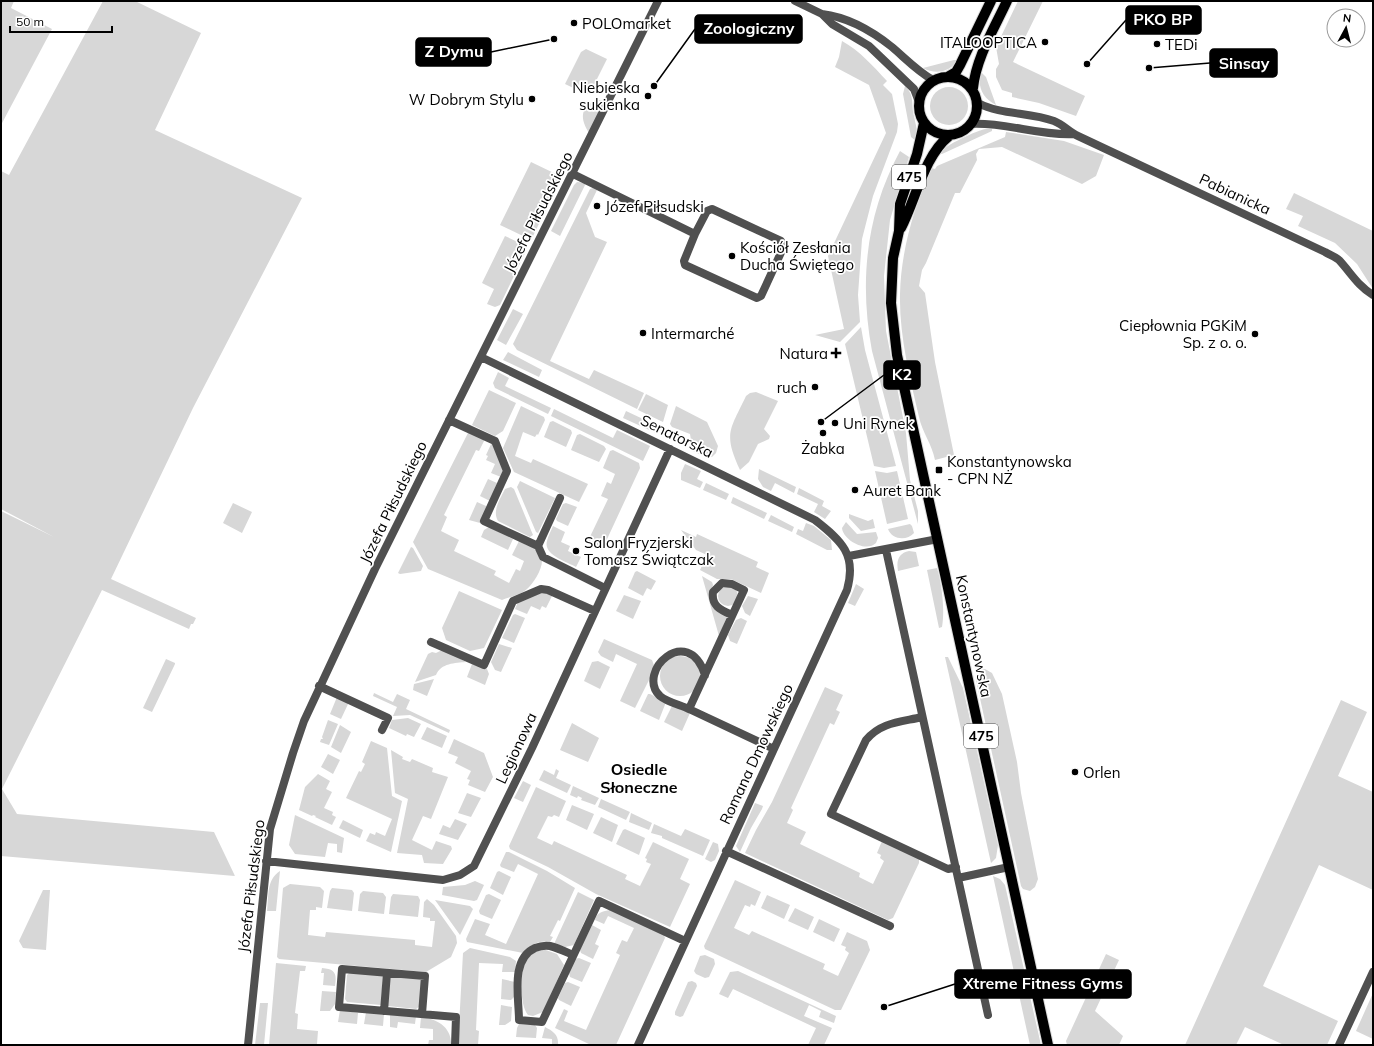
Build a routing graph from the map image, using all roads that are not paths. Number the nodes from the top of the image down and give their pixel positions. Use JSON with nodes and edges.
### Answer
{"nodes":[{"id":1,"x":658,"y":1,"type":"edge"},
{"id":2,"x":795,"y":1,"type":"edge"},
{"id":3,"x":991,"y":1,"type":"edge"},
{"id":4,"x":1007,"y":1,"type":"edge"},
{"id":5,"x":822,"y":14,"type":"junction"},
{"id":6,"x":949,"y":76,"type":"junction"},
{"id":7,"x":933,"y":80,"type":"junction"},
{"id":8,"x":973,"y":88,"type":"junction"},
{"id":9,"x":920,"y":102,"type":"junction"},
{"id":10,"x":978,"y":103,"type":"junction"},
{"id":11,"x":924,"y":123,"type":"junction"},
{"id":12,"x":971,"y":124,"type":"junction"},
{"id":13,"x":1074,"y":134,"type":"junction"},
{"id":14,"x":949,"y":136,"type":"junction"},
{"id":15,"x":572,"y":174,"type":"junction"},
{"id":16,"x":899,"y":231,"type":"junction"},
{"id":17,"x":695,"y":234,"type":"junction"},
{"id":18,"x":1373,"y":295,"type":"edge"},
{"id":19,"x":481,"y":357,"type":"junction"},
{"id":20,"x":450,"y":420,"type":"junction"},
{"id":21,"x":670,"y":449,"type":"junction"},
{"id":22,"x":560,"y":498,"type":"dead end"},
{"id":23,"x":938,"y":539,"type":"junction"},
{"id":24,"x":538,"y":546,"type":"junction"},
{"id":25,"x":886,"y":550,"type":"junction"},
{"id":26,"x":849,"y":556,"type":"junction"},
{"id":27,"x":605,"y":588,"type":"junction"},
{"id":28,"x":595,"y":611,"type":"junction"},
{"id":29,"x":732,"y":615,"type":"dead end"},
{"id":30,"x":431,"y":642,"type":"dead end"},
{"id":31,"x":705,"y":675,"type":"junction"},
{"id":32,"x":319,"y":686,"type":"junction"},
{"id":33,"x":689,"y":709,"type":"junction"},
{"id":34,"x":922,"y":717,"type":"junction"},
{"id":35,"x":382,"y":730,"type":"dead end"},
{"id":36,"x":774,"y":749,"type":"junction"},
{"id":37,"x":726,"y":851,"type":"junction"},
{"id":38,"x":266,"y":861,"type":"junction"},
{"id":39,"x":956,"y":867,"type":"junction"},
{"id":40,"x":1009,"y":867,"type":"junction"},
{"id":41,"x":958,"y":878,"type":"junction"},
{"id":42,"x":890,"y":926,"type":"dead end"},
{"id":43,"x":685,"y":941,"type":"junction"},
{"id":44,"x":573,"y":955,"type":"junction"},
{"id":45,"x":1373,"y":972,"type":"edge"},
{"id":46,"x":387,"y":973,"type":"junction"},
{"id":47,"x":384,"y":1010,"type":"junction"},
{"id":48,"x":422,"y":1014,"type":"junction"},
{"id":49,"x":988,"y":1015,"type":"dead end"},
{"id":50,"x":248,"y":1045,"type":"edge"},
{"id":51,"x":455,"y":1045,"type":"edge"},
{"id":52,"x":638,"y":1045,"type":"edge"},
{"id":53,"x":1048,"y":1045,"type":"edge"},
{"id":54,"x":1340,"y":1045,"type":"edge"}],
"edges":[{"from":1,"to":15,"type":"street","name":"Józefa Piłsudskiego"},
{"from":2,"to":5,"type":"street"},
{"from":3,"to":6,"type":"main road"},
{"from":4,"to":8,"type":"main road"},
{"from":5,"to":7,"type":"street"},
{"from":5,"to":9,"type":"street"},
{"from":6,"to":7,"type":"main road"},
{"from":6,"to":8,"type":"main road"},
{"from":7,"to":9,"type":"main road"},
{"from":8,"to":10,"type":"main road"},
{"from":9,"to":11,"type":"main road","number":"475"},
{"from":10,"to":12,"type":"main road"},
{"from":10,"to":13,"type":"street","name":"Pabianicka"},
{"from":11,"to":14,"type":"main road"},
{"from":11,"to":16,"type":"main road","name":"Konstantynowska","number":"475"},
{"from":12,"to":13,"type":"street","name":"Pabianicka"},
{"from":12,"to":14,"type":"main road","number":"475"},
{"from":13,"to":18,"type":"street","name":"Pabianicka"},
{"from":14,"to":16,"type":"main road","name":"Konstantynowska","number":"475"},
{"from":15,"to":17,"type":"street"},
{"from":15,"to":19,"type":"street","name":"Józefa Piłsudskiego"},
{"from":16,"to":23,"type":"main road","name":"Konstantynowska","number":"475"},
{"from":17,"to":17,"type":"street"},
{"from":19,"to":20,"type":"street","name":"Józefa Piłsudskiego"},
{"from":19,"to":21,"type":"street","name":"Senatorska"},
{"from":20,"to":24,"type":"street"},
{"from":20,"to":32,"type":"street","name":"Józefa Piłsudskiego"},
{"from":21,"to":26,"type":"street","name":"Senatorska"},
{"from":21,"to":27,"type":"street","name":"Legionowa"},
{"from":22,"to":24,"type":"street"},
{"from":23,"to":25,"type":"street"},
{"from":23,"to":40,"type":"main road","name":"Konstantynowska","number":"475"},
{"from":24,"to":27,"type":"street"},
{"from":25,"to":26,"type":"street"},
{"from":25,"to":34,"type":"street"},
{"from":26,"to":36,"type":"street","name":"Romana Dmowskiego"},
{"from":27,"to":28,"type":"street","name":"Legionowa"},
{"from":28,"to":30,"type":"street"},
{"from":28,"to":38,"type":"street","name":"Legionowa"},
{"from":29,"to":31,"type":"street"},
{"from":31,"to":33,"type":"street"},
{"from":31,"to":33,"type":"street"},
{"from":32,"to":35,"type":"street"},
{"from":32,"to":38,"type":"street","name":"Józefa Piłsudskiego"},
{"from":33,"to":36,"type":"street"},
{"from":34,"to":39,"type":"street"},
{"from":34,"to":39,"type":"street"},
{"from":36,"to":37,"type":"street","name":"Romana Dmowskiego"},
{"from":37,"to":42,"type":"street"},
{"from":37,"to":43,"type":"street","name":"Romana Dmowskiego"},
{"from":38,"to":50,"type":"street","name":"Józefa Piłsudskiego"},
{"from":39,"to":41,"type":"street"},
{"from":40,"to":41,"type":"street"},
{"from":40,"to":53,"type":"main road","name":"Konstantynowska","number":"475"},
{"from":41,"to":49,"type":"street"},
{"from":43,"to":44,"type":"street"},
{"from":43,"to":52,"type":"street","name":"Romana Dmowskiego"},
{"from":44,"to":44,"type":"street"},
{"from":45,"to":54,"type":"street"},
{"from":46,"to":47,"type":"street"},
{"from":46,"to":47,"type":"street"},
{"from":46,"to":48,"type":"street"},
{"from":47,"to":48,"type":"street"},
{"from":48,"to":51,"type":"street"}]}
